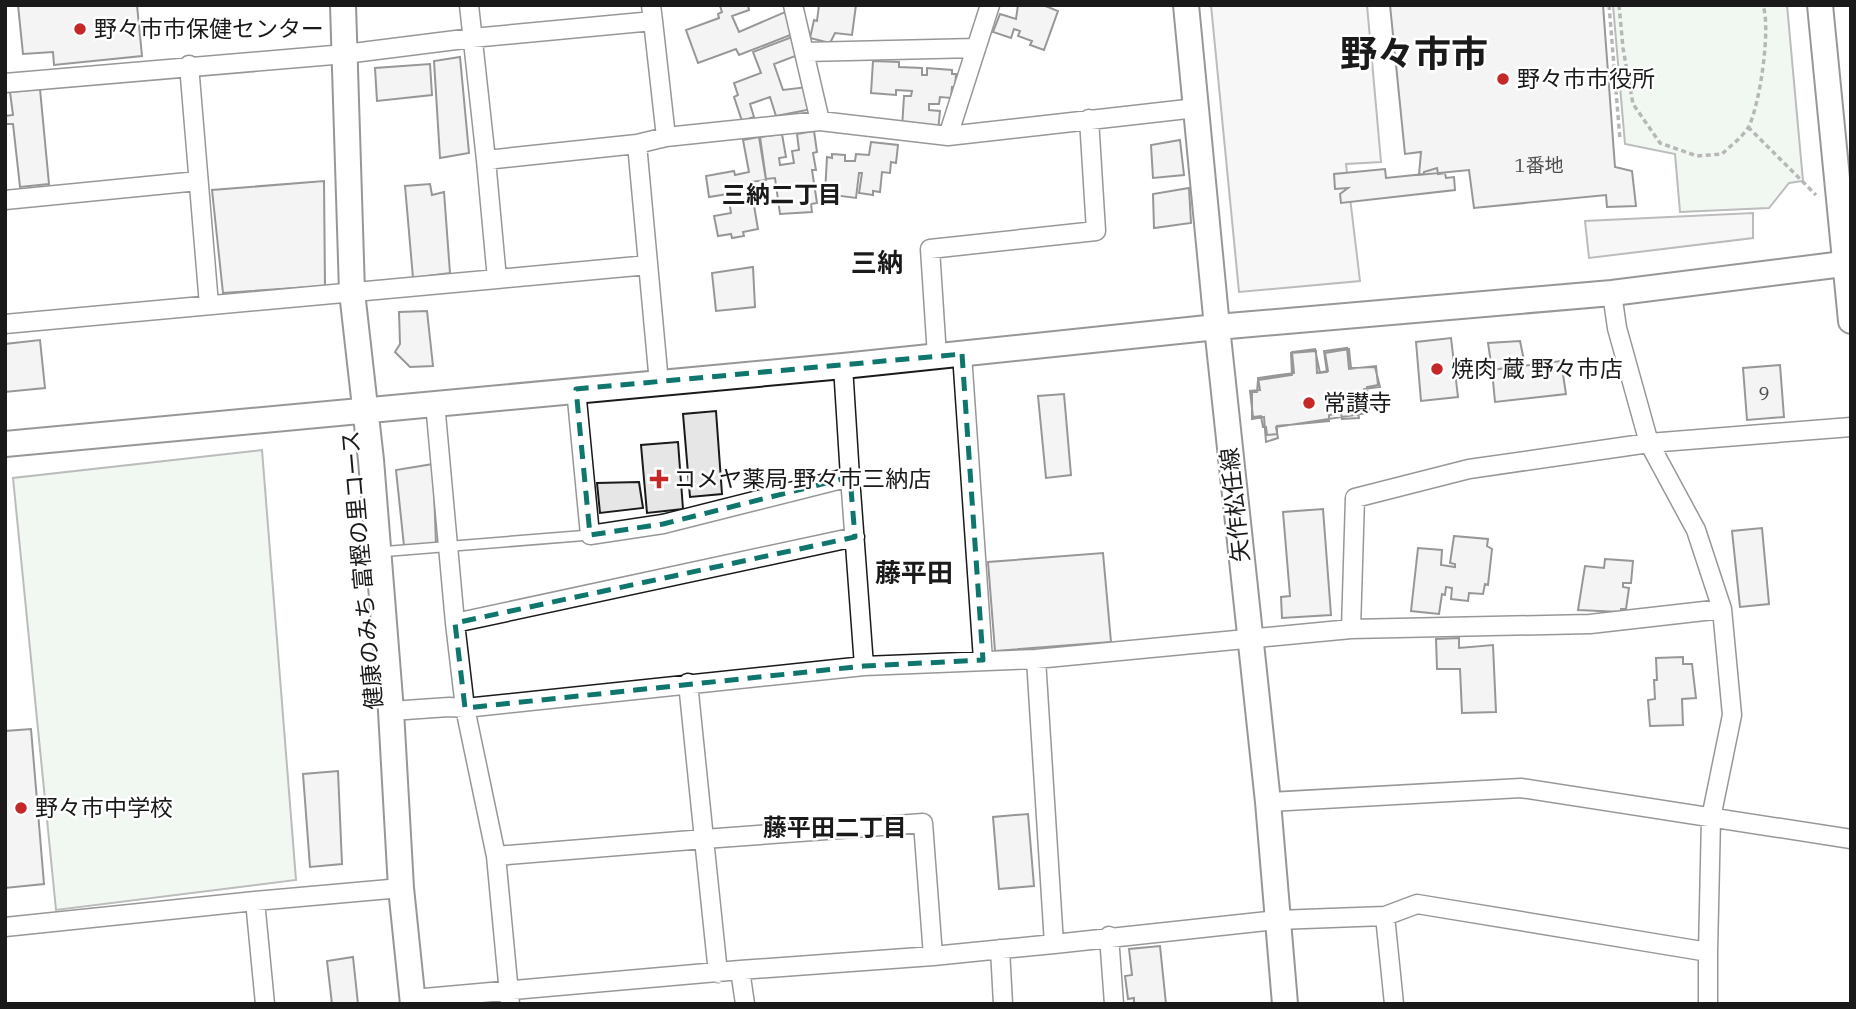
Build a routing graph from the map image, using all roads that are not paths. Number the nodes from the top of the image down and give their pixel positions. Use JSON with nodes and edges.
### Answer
{"nodes":[{"id":1,"x":344,"y":5,"type":"edge"},
{"id":2,"x":469,"y":5,"type":"edge"},
{"id":3,"x":793,"y":5,"type":"edge"},
{"id":4,"x":990,"y":5,"type":"edge"},
{"id":5,"x":1186,"y":5,"type":"edge"},
{"id":6,"x":1820,"y":5,"type":"edge"},
{"id":7,"x":652,"y":13,"type":"edge"},
{"id":8,"x":472,"y":38,"type":"junction"},
{"id":9,"x":976,"y":48,"type":"junction"},
{"id":10,"x":805,"y":52,"type":"junction"},
{"id":11,"x":345,"y":54,"type":"junction"},
{"id":12,"x":189,"y":65,"type":"junction"},
{"id":13,"x":5,"y":83,"type":"edge"},
{"id":14,"x":1196,"y":108,"type":"junction"},
{"id":15,"x":1089,"y":119,"type":"junction"},
{"id":16,"x":820,"y":121,"type":"junction"},
{"id":17,"x":948,"y":136,"type":"junction"},
{"id":18,"x":666,"y":137,"type":"junction"},
{"id":19,"x":637,"y":144,"type":"junction"},
{"id":20,"x":486,"y":160,"type":"junction"},
{"id":21,"x":198,"y":181,"type":"junction"},
{"id":22,"x":5,"y":200,"type":"edge"},
{"id":23,"x":1847,"y":263,"type":"edge"},
{"id":24,"x":648,"y":265,"type":"junction"},
{"id":25,"x":497,"y":279,"type":"junction"},
{"id":26,"x":352,"y":292,"type":"junction"},
{"id":27,"x":1612,"y":293,"type":"junction"},
{"id":28,"x":209,"y":305,"type":"junction"},
{"id":29,"x":1851,"y":321,"type":"edge"},
{"id":30,"x":5,"y":324,"type":"edge"},
{"id":31,"x":1217,"y":327,"type":"junction"},
{"id":32,"x":950,"y":355,"type":"junction"},
{"id":33,"x":843,"y":366,"type":"junction"},
{"id":34,"x":659,"y":383,"type":"junction"},
{"id":35,"x":576,"y":389,"type":"junction"},
{"id":36,"x":435,"y":402,"type":"junction"},
{"id":37,"x":365,"y":411,"type":"junction"},
{"id":38,"x":1851,"y":427,"type":"edge"},
{"id":39,"x":1649,"y":443,"type":"junction"},
{"id":40,"x":5,"y":444,"type":"edge"},
{"id":41,"x":850,"y":477,"type":"junction"},
{"id":42,"x":590,"y":535,"type":"junction"},
{"id":43,"x":855,"y":537,"type":"junction"},
{"id":44,"x":448,"y":548,"type":"junction"},
{"id":45,"x":378,"y":552,"type":"junction"},
{"id":46,"x":1722,"y":609,"type":"junction"},
{"id":47,"x":454,"y":623,"type":"junction"},
{"id":48,"x":1351,"y":629,"type":"junction"},
{"id":49,"x":1249,"y":639,"type":"junction"},
{"id":50,"x":1036,"y":659,"type":"junction"},
{"id":51,"x":983,"y":660,"type":"junction"},
{"id":52,"x":864,"y":666,"type":"junction"},
{"id":53,"x":688,"y":683,"type":"junction"},
{"id":54,"x":465,"y":708,"type":"junction"},
{"id":55,"x":391,"y":711,"type":"junction"},
{"id":56,"x":1268,"y":802,"type":"junction"},
{"id":57,"x":1711,"y":818,"type":"junction"},
{"id":58,"x":704,"y":839,"type":"junction"},
{"id":59,"x":1851,"y":839,"type":"edge"},
{"id":60,"x":496,"y":856,"type":"junction"},
{"id":61,"x":401,"y":888,"type":"junction"},
{"id":62,"x":255,"y":901,"type":"junction"},
{"id":63,"x":1385,"y":916,"type":"junction"},
{"id":64,"x":1277,"y":920,"type":"junction"},
{"id":65,"x":5,"y":927,"type":"edge"},
{"id":66,"x":1109,"y":936,"type":"junction"},
{"id":67,"x":1054,"y":944,"type":"junction"},
{"id":68,"x":1000,"y":949,"type":"junction"},
{"id":69,"x":1708,"y":952,"type":"junction"},
{"id":70,"x":933,"y":956,"type":"junction"},
{"id":71,"x":740,"y":970,"type":"junction"},
{"id":72,"x":718,"y":973,"type":"junction"},
{"id":73,"x":509,"y":998,"type":"edge"},
{"id":74,"x":413,"y":1002,"type":"edge"},
{"id":75,"x":264,"y":1004,"type":"edge"},
{"id":76,"x":745,"y":1004,"type":"edge"},
{"id":77,"x":1003,"y":1004,"type":"edge"},
{"id":78,"x":1114,"y":1004,"type":"edge"},
{"id":79,"x":1284,"y":1004,"type":"edge"},
{"id":80,"x":1394,"y":1004,"type":"edge"},
{"id":81,"x":1708,"y":1004,"type":"edge"}],
"edges":[{"from":1,"to":11,"type":"street"},
{"from":2,"to":8,"type":"street"},
{"from":3,"to":10,"type":"street"},
{"from":4,"to":9,"type":"street"},
{"from":5,"to":14,"type":"street","name":"矢作松任線"},
{"from":6,"to":23,"type":"street"},
{"from":7,"to":8,"type":"street"},
{"from":7,"to":18,"type":"street"},
{"from":8,"to":11,"type":"street"},
{"from":8,"to":20,"type":"street"},
{"from":9,"to":10,"type":"street"},
{"from":9,"to":17,"type":"street"},
{"from":10,"to":16,"type":"street"},
{"from":11,"to":12,"type":"street"},
{"from":11,"to":26,"type":"street"},
{"from":12,"to":13,"type":"street"},
{"from":12,"to":21,"type":"street"},
{"from":14,"to":15,"type":"street"},
{"from":14,"to":31,"type":"street","name":"矢作松任線"},
{"from":15,"to":17,"type":"street"},
{"from":15,"to":32,"type":"street"},
{"from":16,"to":17,"type":"street"},
{"from":16,"to":18,"type":"street"},
{"from":18,"to":19,"type":"street"},
{"from":19,"to":20,"type":"street"},
{"from":19,"to":24,"type":"street"},
{"from":20,"to":25,"type":"street"},
{"from":21,"to":22,"type":"street"},
{"from":21,"to":28,"type":"street"},
{"from":23,"to":27,"type":"street"},
{"from":23,"to":29,"type":"street"},
{"from":24,"to":25,"type":"street"},
{"from":24,"to":34,"type":"street"},
{"from":25,"to":26,"type":"street"},
{"from":26,"to":28,"type":"street"},
{"from":26,"to":37,"type":"street"},
{"from":27,"to":31,"type":"street"},
{"from":27,"to":39,"type":"street"},
{"from":28,"to":30,"type":"street"},
{"from":31,"to":32,"type":"street"},
{"from":31,"to":49,"type":"street","name":"矢作松任線"},
{"from":32,"to":33,"type":"street"},
{"from":32,"to":51,"type":"street"},
{"from":33,"to":34,"type":"street"},
{"from":33,"to":41,"type":"street"},
{"from":34,"to":35,"type":"street"},
{"from":35,"to":36,"type":"street"},
{"from":35,"to":42,"type":"street"},
{"from":36,"to":37,"type":"street"},
{"from":36,"to":44,"type":"street"},
{"from":37,"to":40,"type":"street"},
{"from":37,"to":45,"type":"street"},
{"from":38,"to":39,"type":"street"},
{"from":39,"to":46,"type":"street"},
{"from":39,"to":48,"type":"street"},
{"from":41,"to":42,"type":"street"},
{"from":41,"to":43,"type":"street"},
{"from":42,"to":44,"type":"lane"},
{"from":43,"to":47,"type":"street"},
{"from":43,"to":52,"type":"street"},
{"from":44,"to":45,"type":"lane"},
{"from":44,"to":47,"type":"street"},
{"from":45,"to":55,"type":"street"},
{"from":46,"to":48,"type":"street"},
{"from":46,"to":57,"type":"street"},
{"from":47,"to":54,"type":"street"},
{"from":48,"to":49,"type":"street"},
{"from":49,"to":50,"type":"street"},
{"from":49,"to":56,"type":"street","name":"矢作松任線"},
{"from":50,"to":51,"type":"street"},
{"from":50,"to":67,"type":"street"},
{"from":51,"to":52,"type":"street"},
{"from":52,"to":53,"type":"street"},
{"from":53,"to":54,"type":"street"},
{"from":53,"to":58,"type":"street"},
{"from":54,"to":55,"type":"street"},
{"from":54,"to":60,"type":"street"},
{"from":55,"to":61,"type":"street"},
{"from":56,"to":57,"type":"street"},
{"from":56,"to":64,"type":"street","name":"矢作松任線"},
{"from":57,"to":59,"type":"street"},
{"from":57,"to":69,"type":"street"},
{"from":58,"to":60,"type":"street"},
{"from":58,"to":70,"type":"street"},
{"from":58,"to":72,"type":"street"},
{"from":60,"to":73,"type":"street"},
{"from":61,"to":62,"type":"street"},
{"from":61,"to":74,"type":"street"},
{"from":62,"to":65,"type":"street"},
{"from":62,"to":75,"type":"street"},
{"from":63,"to":64,"type":"street"},
{"from":63,"to":69,"type":"street"},
{"from":63,"to":80,"type":"street"},
{"from":64,"to":66,"type":"street"},
{"from":64,"to":79,"type":"street","name":"矢作松任線"},
{"from":66,"to":67,"type":"street"},
{"from":66,"to":78,"type":"street"},
{"from":67,"to":68,"type":"street"},
{"from":68,"to":70,"type":"street"},
{"from":68,"to":77,"type":"street"},
{"from":69,"to":81,"type":"street"},
{"from":70,"to":71,"type":"street"},
{"from":71,"to":72,"type":"street"},
{"from":71,"to":76,"type":"street"},
{"from":72,"to":73,"type":"street"},
{"from":73,"to":74,"type":"street"}]}
